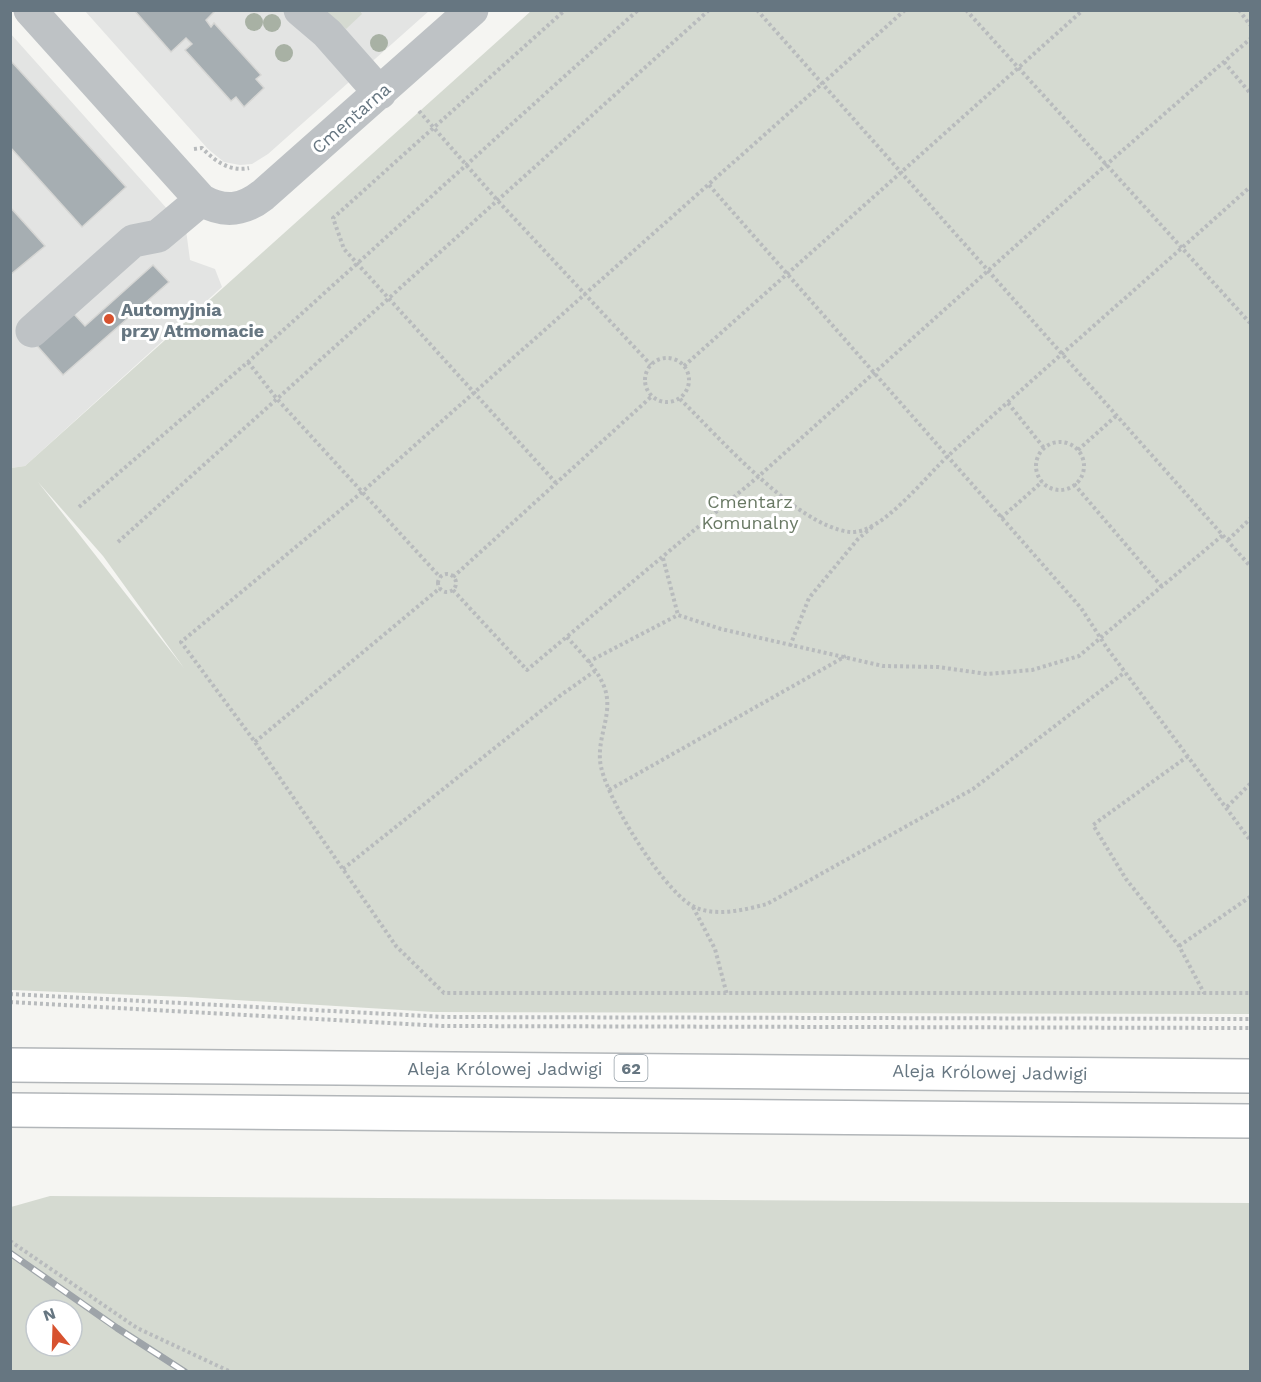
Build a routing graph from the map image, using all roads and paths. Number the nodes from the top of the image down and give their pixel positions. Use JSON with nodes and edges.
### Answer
{"nodes":[{"id":1,"x":30,"y":10,"type":"edge"},
{"id":2,"x":300,"y":10,"type":"edge"},
{"id":3,"x":472,"y":10,"type":"edge"},
{"id":4,"x":565,"y":10,"type":"edge"},
{"id":5,"x":638,"y":10,"type":"edge"},
{"id":6,"x":709,"y":10,"type":"edge"},
{"id":7,"x":758,"y":10,"type":"edge"},
{"id":8,"x":905,"y":10,"type":"edge"},
{"id":9,"x":966,"y":10,"type":"edge"},
{"id":10,"x":1083,"y":10,"type":"edge"},
{"id":11,"x":1239,"y":10,"type":"edge"},
{"id":12,"x":1251,"y":26,"type":"edge"},
{"id":13,"x":1251,"y":39,"type":"edge"},
{"id":14,"x":1224,"y":62,"type":"junction"},
{"id":15,"x":1018,"y":68,"type":"junction"},
{"id":16,"x":823,"y":82,"type":"junction"},
{"id":17,"x":1250,"y":91,"type":"edge"},
{"id":18,"x":380,"y":93,"type":"junction"},
{"id":19,"x":419,"y":111,"type":"dead end"},
{"id":20,"x":434,"y":127,"type":"junction"},
{"id":21,"x":258,"y":164,"type":"dead end"},
{"id":22,"x":466,"y":164,"type":"junction"},
{"id":23,"x":1106,"y":165,"type":"junction"},
{"id":24,"x":170,"y":168,"type":"junction"},
{"id":25,"x":902,"y":171,"type":"junction"},
{"id":26,"x":709,"y":185,"type":"junction"},
{"id":27,"x":1251,"y":187,"type":"edge"},
{"id":28,"x":498,"y":201,"type":"junction"},
{"id":29,"x":211,"y":205,"type":"junction"},
{"id":30,"x":1181,"y":249,"type":"junction"},
{"id":31,"x":357,"y":263,"type":"junction"},
{"id":32,"x":988,"y":269,"type":"junction"},
{"id":33,"x":788,"y":274,"type":"junction"},
{"id":34,"x":585,"y":296,"type":"junction"},
{"id":35,"x":388,"y":299,"type":"junction"},
{"id":36,"x":1251,"y":322,"type":"edge"},
{"id":37,"x":32,"y":331,"type":"dead end"},
{"id":38,"x":1064,"y":355,"type":"junction"},
{"id":39,"x":248,"y":362,"type":"junction"},
{"id":40,"x":651,"y":365,"type":"junction"},
{"id":41,"x":684,"y":366,"type":"junction"},
{"id":42,"x":872,"y":373,"type":"junction"},
{"id":43,"x":474,"y":394,"type":"junction"},
{"id":44,"x":652,"y":396,"type":"junction"},
{"id":45,"x":277,"y":399,"type":"junction"},
{"id":46,"x":680,"y":399,"type":"junction"},
{"id":47,"x":1008,"y":403,"type":"junction"},
{"id":48,"x":1117,"y":415,"type":"junction"},
{"id":49,"x":1044,"y":448,"type":"junction"},
{"id":50,"x":1078,"y":450,"type":"junction"},
{"id":51,"x":947,"y":457,"type":"junction"},
{"id":52,"x":759,"y":476,"type":"junction"},
{"id":53,"x":1042,"y":482,"type":"junction"},
{"id":54,"x":556,"y":483,"type":"junction"},
{"id":55,"x":1074,"y":484,"type":"junction"},
{"id":56,"x":361,"y":493,"type":"junction"},
{"id":57,"x":79,"y":507,"type":"dead end"},
{"id":58,"x":1001,"y":518,"type":"junction"},
{"id":59,"x":1251,"y":519,"type":"edge"},
{"id":60,"x":874,"y":525,"type":"junction"},
{"id":61,"x":1223,"y":536,"type":"junction"},
{"id":62,"x":1228,"y":540,"type":"junction"},
{"id":63,"x":118,"y":542,"type":"dead end"},
{"id":64,"x":663,"y":558,"type":"junction"},
{"id":65,"x":1251,"y":566,"type":"edge"},
{"id":66,"x":440,"y":577,"type":"junction"},
{"id":67,"x":453,"y":577,"type":"junction"},
{"id":68,"x":1162,"y":587,"type":"junction"},
{"id":69,"x":440,"y":588,"type":"junction"},
{"id":70,"x":453,"y":590,"type":"junction"},
{"id":71,"x":678,"y":615,"type":"junction"},
{"id":72,"x":567,"y":637,"type":"junction"},
{"id":73,"x":1101,"y":639,"type":"junction"},
{"id":74,"x":790,"y":646,"type":"junction"},
{"id":75,"x":846,"y":656,"type":"junction"},
{"id":76,"x":588,"y":662,"type":"junction"},
{"id":77,"x":595,"y":671,"type":"junction"},
{"id":78,"x":1125,"y":672,"type":"junction"},
{"id":79,"x":255,"y":742,"type":"junction"},
{"id":80,"x":1188,"y":756,"type":"junction"},
{"id":81,"x":1251,"y":784,"type":"edge"},
{"id":82,"x":609,"y":790,"type":"junction"},
{"id":83,"x":1227,"y":807,"type":"junction"},
{"id":84,"x":1251,"y":840,"type":"edge"},
{"id":85,"x":343,"y":869,"type":"junction"},
{"id":86,"x":1251,"y":897,"type":"edge"},
{"id":87,"x":692,"y":906,"type":"junction"},
{"id":88,"x":1179,"y":946,"type":"junction"},
{"id":89,"x":1204,"y":993,"type":"junction"},
{"id":90,"x":1251,"y":993,"type":"edge"},
{"id":91,"x":10,"y":994,"type":"edge"},
{"id":92,"x":727,"y":995,"type":"junction"},
{"id":93,"x":10,"y":1002,"type":"edge"},
{"id":94,"x":1251,"y":1019,"type":"edge"},
{"id":95,"x":1251,"y":1028,"type":"edge"},
{"id":96,"x":10,"y":1065,"type":"edge"},
{"id":97,"x":1251,"y":1076,"type":"edge"},
{"id":98,"x":10,"y":1110,"type":"edge"},
{"id":99,"x":1251,"y":1121,"type":"edge"},
{"id":100,"x":10,"y":1240,"type":"edge"},
{"id":101,"x":231,"y":1371,"type":"edge"}],
"edges":[{"from":1,"to":24,"type":"street"},
{"from":2,"to":18,"type":"street"},
{"from":3,"to":18,"type":"street","name":"Cmentarna"},
{"from":4,"to":20,"type":"path"},
{"from":5,"to":22,"type":"path"},
{"from":6,"to":28,"type":"path"},
{"from":7,"to":16,"type":"path"},
{"from":8,"to":16,"type":"path"},
{"from":9,"to":15,"type":"path"},
{"from":10,"to":15,"type":"path"},
{"from":11,"to":12,"type":"path"},
{"from":13,"to":14,"type":"path"},
{"from":14,"to":17,"type":"path"},
{"from":14,"to":23,"type":"path"},
{"from":15,"to":23,"type":"path"},
{"from":15,"to":25,"type":"path"},
{"from":16,"to":25,"type":"path"},
{"from":16,"to":26,"type":"path"},
{"from":18,"to":29,"type":"street","name":"Cmentarna"},
{"from":19,"to":20,"type":"path"},
{"from":20,"to":22,"type":"path"},
{"from":20,"to":31,"type":"path"},
{"from":21,"to":24,"type":"path"},
{"from":22,"to":28,"type":"path"},
{"from":22,"to":31,"type":"path"},
{"from":23,"to":30,"type":"path"},
{"from":23,"to":32,"type":"path"},
{"from":24,"to":29,"type":"street"},
{"from":25,"to":32,"type":"path"},
{"from":25,"to":33,"type":"path"},
{"from":26,"to":33,"type":"path"},
{"from":26,"to":34,"type":"path"},
{"from":27,"to":30,"type":"path"},
{"from":28,"to":34,"type":"path"},
{"from":28,"to":35,"type":"path"},
{"from":29,"to":37,"type":"street"},
{"from":30,"to":36,"type":"path"},
{"from":30,"to":38,"type":"path"},
{"from":31,"to":35,"type":"path"},
{"from":31,"to":39,"type":"path"},
{"from":32,"to":38,"type":"path"},
{"from":32,"to":42,"type":"path"},
{"from":33,"to":41,"type":"path"},
{"from":33,"to":42,"type":"path"},
{"from":34,"to":40,"type":"path"},
{"from":34,"to":43,"type":"path"},
{"from":35,"to":43,"type":"path"},
{"from":35,"to":45,"type":"path"},
{"from":38,"to":47,"type":"path"},
{"from":38,"to":48,"type":"path"},
{"from":39,"to":45,"type":"path"},
{"from":39,"to":57,"type":"path"},
{"from":40,"to":41,"type":"path"},
{"from":40,"to":44,"type":"path"},
{"from":41,"to":46,"type":"path"},
{"from":42,"to":51,"type":"path"},
{"from":42,"to":52,"type":"path"},
{"from":43,"to":54,"type":"path"},
{"from":43,"to":56,"type":"path"},
{"from":44,"to":46,"type":"path"},
{"from":44,"to":54,"type":"path"},
{"from":45,"to":56,"type":"path"},
{"from":45,"to":63,"type":"path"},
{"from":46,"to":52,"type":"path"},
{"from":47,"to":49,"type":"path"},
{"from":47,"to":51,"type":"path"},
{"from":48,"to":50,"type":"path"},
{"from":48,"to":61,"type":"path"},
{"from":49,"to":50,"type":"path"},
{"from":49,"to":53,"type":"path"},
{"from":50,"to":55,"type":"path"},
{"from":51,"to":58,"type":"path"},
{"from":51,"to":60,"type":"path"},
{"from":52,"to":60,"type":"path"},
{"from":52,"to":64,"type":"path"},
{"from":53,"to":55,"type":"path"},
{"from":53,"to":58,"type":"path"},
{"from":54,"to":67,"type":"path"},
{"from":55,"to":68,"type":"path"},
{"from":56,"to":66,"type":"path"},
{"from":56,"to":79,"type":"path"},
{"from":58,"to":73,"type":"path"},
{"from":59,"to":62,"type":"path"},
{"from":60,"to":74,"type":"path"},
{"from":61,"to":62,"type":"path"},
{"from":61,"to":68,"type":"path"},
{"from":62,"to":65,"type":"path"},
{"from":64,"to":71,"type":"path"},
{"from":64,"to":72,"type":"path"},
{"from":66,"to":67,"type":"path"},
{"from":66,"to":69,"type":"path"},
{"from":67,"to":70,"type":"path"},
{"from":68,"to":73,"type":"path"},
{"from":69,"to":70,"type":"path"},
{"from":69,"to":79,"type":"path"},
{"from":70,"to":72,"type":"path"},
{"from":71,"to":74,"type":"path"},
{"from":71,"to":76,"type":"path"},
{"from":72,"to":76,"type":"path"},
{"from":73,"to":75,"type":"path"},
{"from":73,"to":78,"type":"path"},
{"from":74,"to":75,"type":"path"},
{"from":75,"to":82,"type":"path"},
{"from":76,"to":77,"type":"path"},
{"from":77,"to":82,"type":"path"},
{"from":77,"to":85,"type":"path"},
{"from":78,"to":80,"type":"path"},
{"from":78,"to":87,"type":"path"},
{"from":79,"to":85,"type":"path"},
{"from":80,"to":83,"type":"path"},
{"from":80,"to":88,"type":"path"},
{"from":81,"to":83,"type":"path"},
{"from":82,"to":87,"type":"path"},
{"from":83,"to":84,"type":"path"},
{"from":85,"to":92,"type":"path"},
{"from":86,"to":88,"type":"path"},
{"from":87,"to":92,"type":"path"},
{"from":88,"to":89,"type":"path"},
{"from":89,"to":90,"type":"path"},
{"from":89,"to":92,"type":"path"},
{"from":91,"to":94,"type":"path"},
{"from":93,"to":95,"type":"path"},
{"from":96,"to":97,"type":"main road","name":"Aleja Królowej Jadwigi","number":"62"},
{"from":98,"to":99,"type":"main road"},
{"from":100,"to":101,"type":"path"}]}
